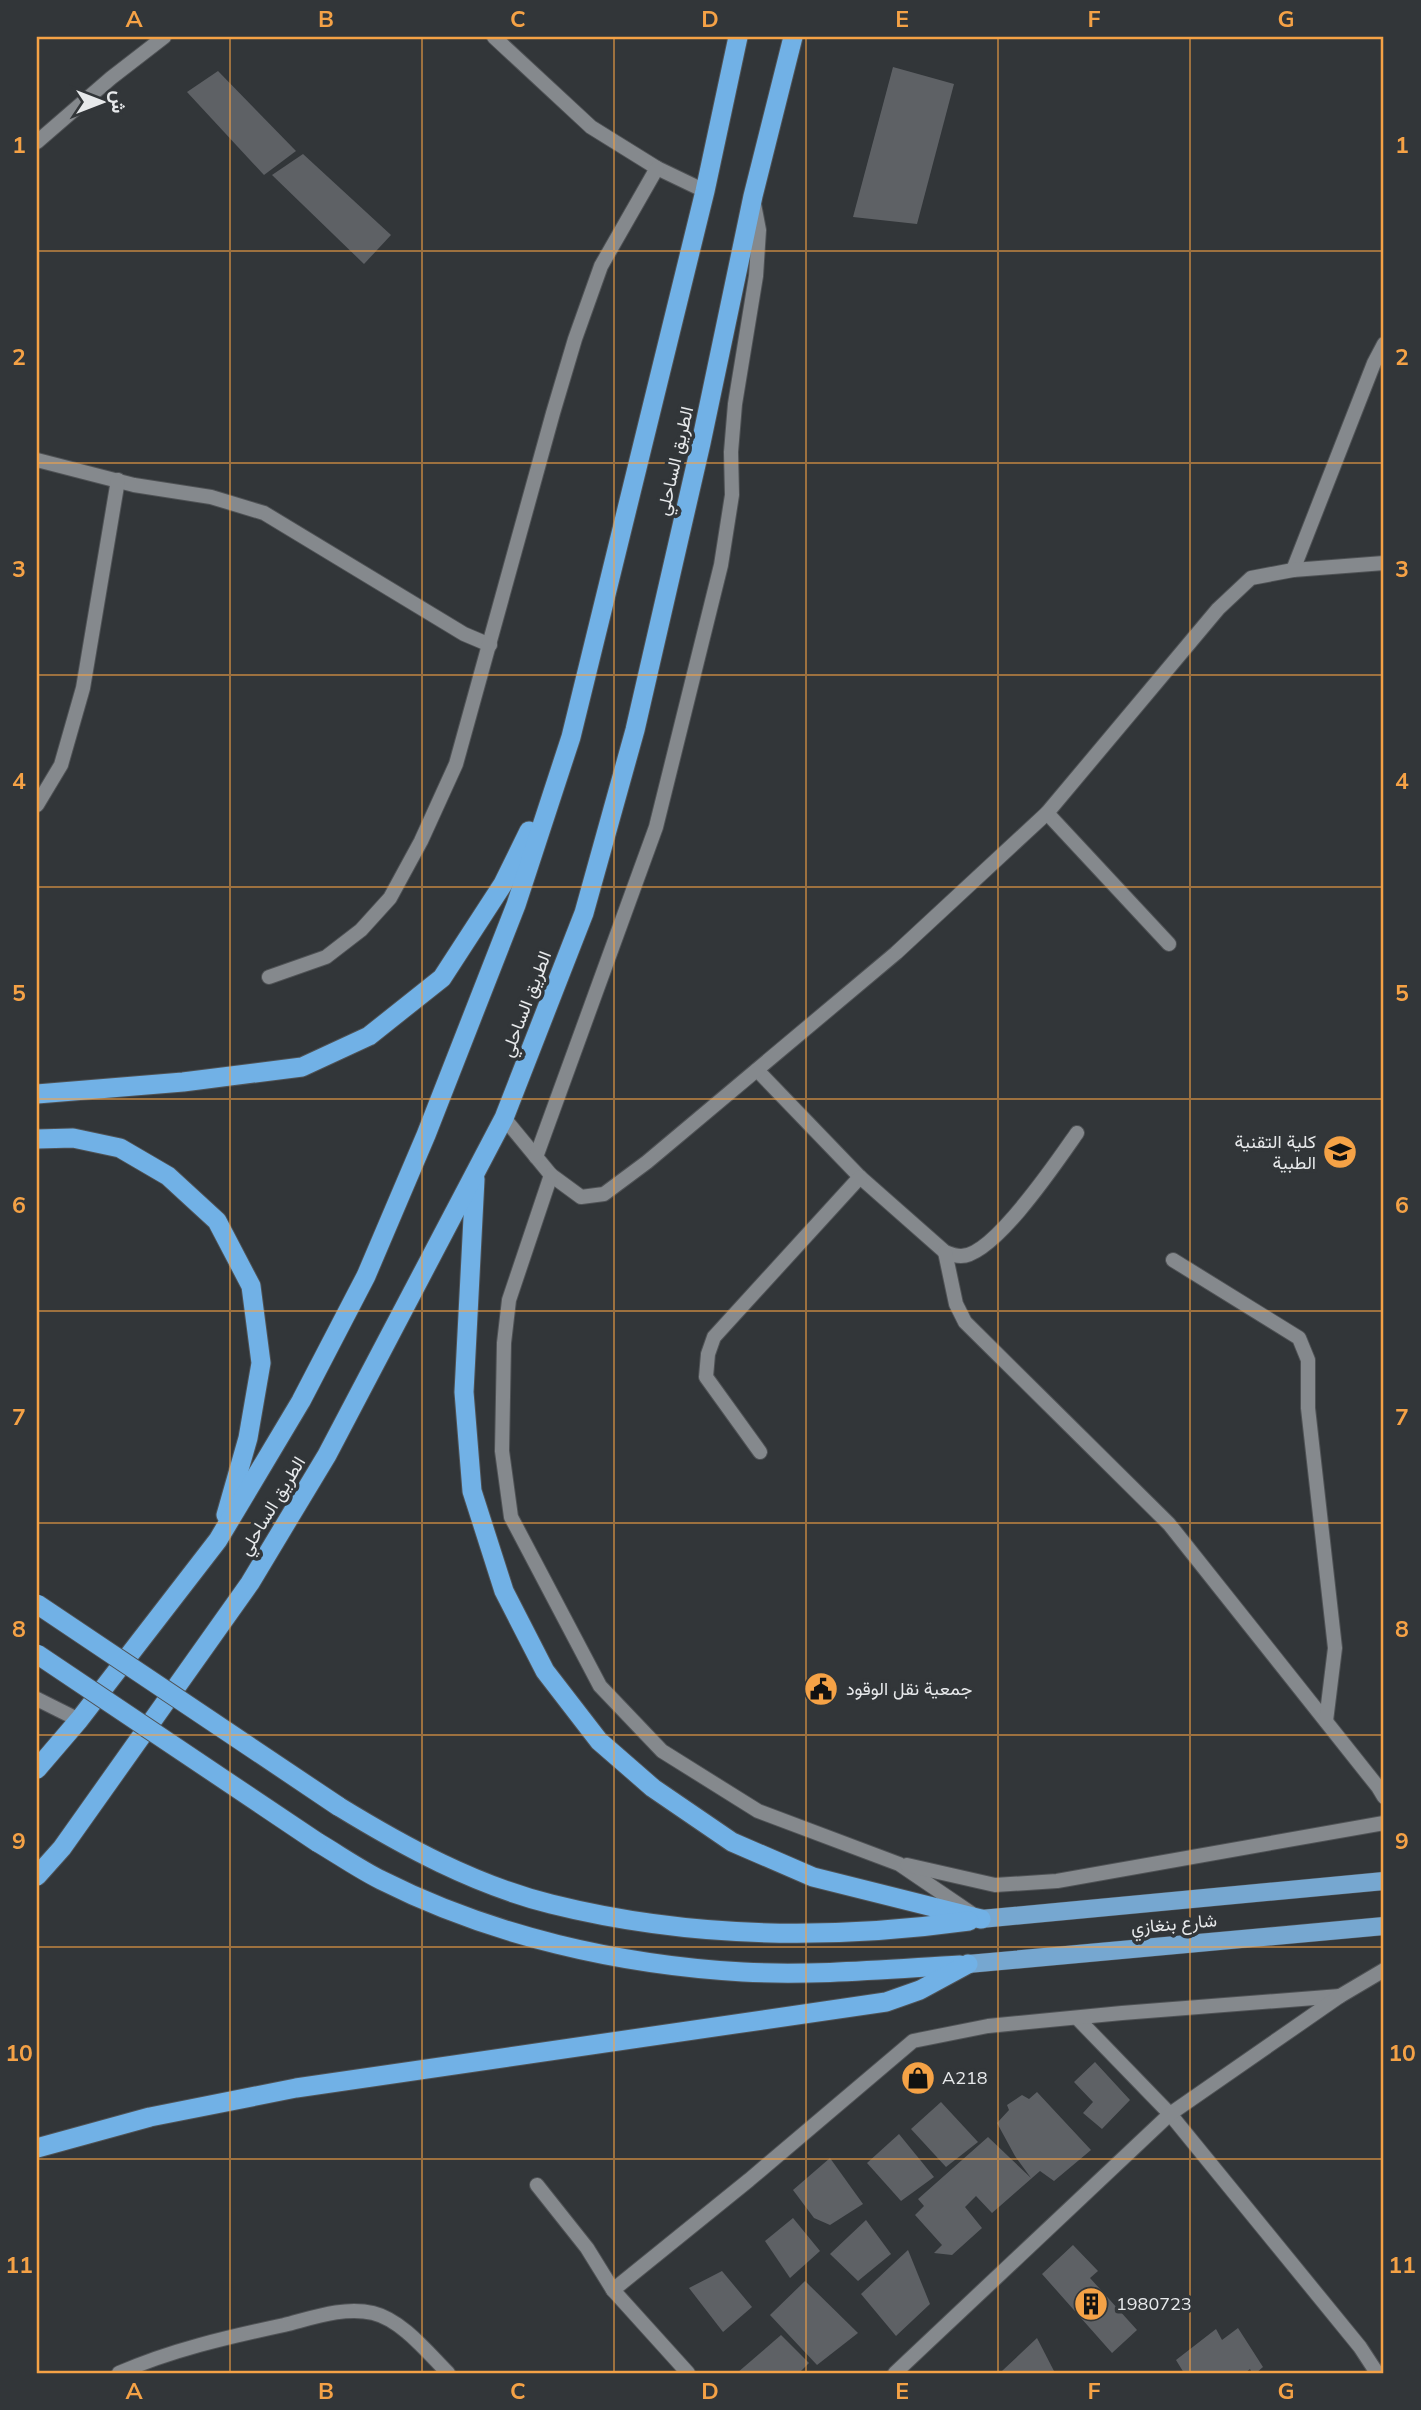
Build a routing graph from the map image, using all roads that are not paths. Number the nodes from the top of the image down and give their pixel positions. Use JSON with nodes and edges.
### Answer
{"nodes":[{"id":1,"x":164,"y":37,"type":"edge"},
{"id":2,"x":494,"y":37,"type":"edge"},
{"id":3,"x":738,"y":37,"type":"edge"},
{"id":4,"x":793,"y":37,"type":"edge"},
{"id":5,"x":37,"y":142,"type":"edge"},
{"id":6,"x":657,"y":168,"type":"junction"},
{"id":7,"x":705,"y":191,"type":"junction"},
{"id":8,"x":752,"y":196,"type":"junction"},
{"id":9,"x":1384,"y":344,"type":"edge"},
{"id":10,"x":37,"y":460,"type":"edge"},
{"id":11,"x":118,"y":480,"type":"junction"},
{"id":12,"x":1384,"y":563,"type":"edge"},
{"id":13,"x":1293,"y":570,"type":"junction"},
{"id":14,"x":490,"y":645,"type":"junction"},
{"id":15,"x":571,"y":737,"type":"junction"},
{"id":16,"x":37,"y":805,"type":"edge"},
{"id":17,"x":1047,"y":813,"type":"junction"},
{"id":18,"x":1169,"y":944,"type":"dead end"},
{"id":19,"x":268,"y":977,"type":"dead end"},
{"id":20,"x":757,"y":1070,"type":"junction"},
{"id":21,"x":37,"y":1094,"type":"edge"},
{"id":22,"x":504,"y":1118,"type":"junction"},
{"id":23,"x":1077,"y":1133,"type":"dead end"},
{"id":24,"x":37,"y":1139,"type":"edge"},
{"id":25,"x":536,"y":1157,"type":"junction"},
{"id":26,"x":475,"y":1175,"type":"junction"},
{"id":27,"x":551,"y":1175,"type":"junction"},
{"id":28,"x":860,"y":1177,"type":"junction"},
{"id":29,"x":945,"y":1252,"type":"junction"},
{"id":30,"x":1173,"y":1260,"type":"dead end"},
{"id":31,"x":760,"y":1452,"type":"dead end"},
{"id":32,"x":218,"y":1540,"type":"junction"},
{"id":33,"x":37,"y":1604,"type":"edge"},
{"id":34,"x":37,"y":1654,"type":"edge"},
{"id":35,"x":37,"y":1699,"type":"edge"},
{"id":36,"x":79,"y":1720,"type":"junction"},
{"id":37,"x":1326,"y":1721,"type":"junction"},
{"id":38,"x":37,"y":1769,"type":"edge"},
{"id":39,"x":1384,"y":1797,"type":"edge"},
{"id":40,"x":1384,"y":1823,"type":"edge"},
{"id":41,"x":899,"y":1864,"type":"junction"},
{"id":42,"x":37,"y":1876,"type":"edge"},
{"id":43,"x":1384,"y":1881,"type":"edge"},
{"id":44,"x":981,"y":1919,"type":"junction"},
{"id":45,"x":1384,"y":1926,"type":"edge"},
{"id":46,"x":968,"y":1964,"type":"junction"},
{"id":47,"x":1384,"y":1969,"type":"edge"},
{"id":48,"x":1340,"y":1996,"type":"junction"},
{"id":49,"x":1077,"y":2018,"type":"junction"},
{"id":50,"x":1170,"y":2114,"type":"junction"},
{"id":51,"x":37,"y":2148,"type":"edge"},
{"id":52,"x":537,"y":2185,"type":"dead end"},
{"id":53,"x":613,"y":2290,"type":"junction"},
{"id":54,"x":119,"y":2373,"type":"edge"},
{"id":55,"x":448,"y":2373,"type":"edge"},
{"id":56,"x":688,"y":2373,"type":"edge"},
{"id":57,"x":895,"y":2373,"type":"edge"},
{"id":58,"x":1377,"y":2373,"type":"edge"}],
"edges":[{"from":1,"to":5,"type":"street"},
{"from":2,"to":6,"type":"street"},
{"from":3,"to":7,"type":"highway","name":"الطريق الساحلي"},
{"from":4,"to":8,"type":"highway","name":"الطريق الساحلي"},
{"from":6,"to":7,"type":"street"},
{"from":6,"to":14,"type":"street"},
{"from":7,"to":15,"type":"highway","name":"الطريق الساحلي"},
{"from":8,"to":22,"type":"highway","name":"الطريق الساحلي"},
{"from":8,"to":25,"type":"street"},
{"from":9,"to":13,"type":"street"},
{"from":10,"to":11,"type":"street"},
{"from":11,"to":14,"type":"street"},
{"from":11,"to":16,"type":"street"},
{"from":12,"to":13,"type":"street"},
{"from":13,"to":17,"type":"street"},
{"from":14,"to":19,"type":"street"},
{"from":15,"to":21,"type":"highway"},
{"from":15,"to":32,"type":"highway","name":"الطريق الساحلي"},
{"from":17,"to":18,"type":"street"},
{"from":17,"to":20,"type":"street"},
{"from":20,"to":27,"type":"street"},
{"from":20,"to":28,"type":"street"},
{"from":22,"to":25,"type":"street"},
{"from":22,"to":26,"type":"highway","name":"الطريق الساحلي"},
{"from":23,"to":29,"type":"street"},
{"from":24,"to":32,"type":"highway"},
{"from":25,"to":27,"type":"street"},
{"from":26,"to":42,"type":"highway","name":"الطريق الساحلي"},
{"from":26,"to":44,"type":"highway"},
{"from":27,"to":41,"type":"street"},
{"from":28,"to":29,"type":"street"},
{"from":28,"to":31,"type":"street"},
{"from":29,"to":37,"type":"street"},
{"from":30,"to":37,"type":"street"},
{"from":32,"to":36,"type":"highway","name":"الطريق الساحلي"},
{"from":33,"to":44,"type":"highway","bridge":true},
{"from":34,"to":46,"type":"highway","bridge":true},
{"from":35,"to":36,"type":"street"},
{"from":36,"to":38,"type":"highway","name":"الطريق الساحلي"},
{"from":37,"to":39,"type":"street"},
{"from":40,"to":41,"type":"street"},
{"from":41,"to":44,"type":"street"},
{"from":43,"to":44,"type":"main road","name":"شارع بنغازي"},
{"from":45,"to":46,"type":"main road","name":"شارع بنغازي"},
{"from":46,"to":51,"type":"highway"},
{"from":47,"to":48,"type":"street"},
{"from":48,"to":49,"type":"street"},
{"from":48,"to":50,"type":"street"},
{"from":49,"to":50,"type":"street"},
{"from":49,"to":53,"type":"street"},
{"from":50,"to":57,"type":"street"},
{"from":50,"to":58,"type":"street"},
{"from":52,"to":53,"type":"street"},
{"from":53,"to":56,"type":"street"},
{"from":54,"to":55,"type":"street"}]}
